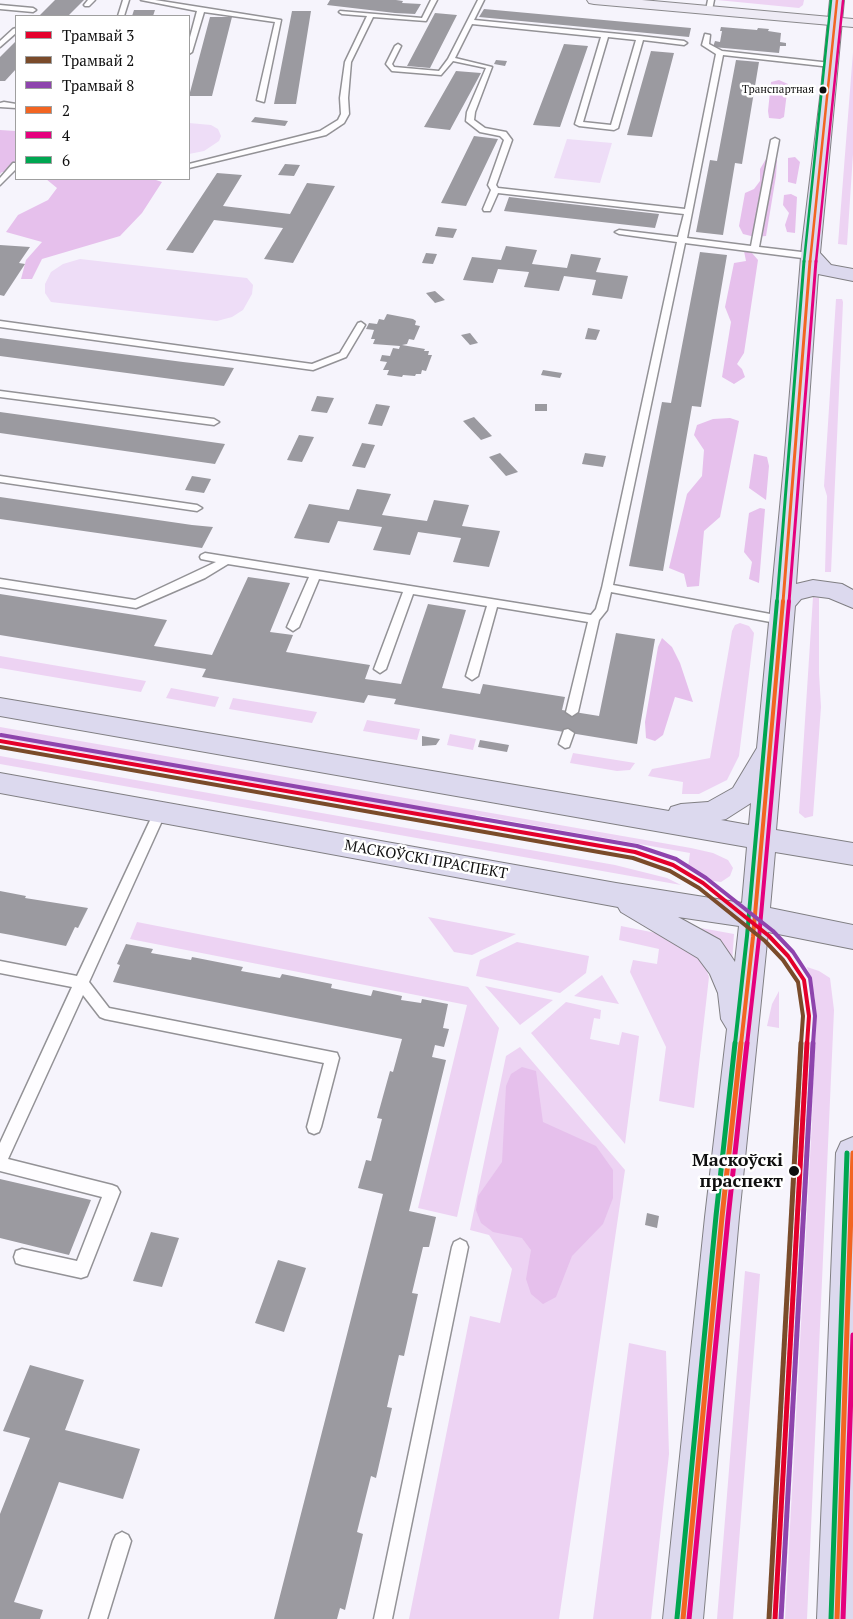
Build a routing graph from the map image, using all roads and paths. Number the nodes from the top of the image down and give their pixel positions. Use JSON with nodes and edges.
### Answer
{"nodes":[{"id":1,"x":126,"y":0,"type":"edge"},
{"id":2,"x":144,"y":0,"type":"edge"},
{"id":3,"x":434,"y":0,"type":"edge"},
{"id":4,"x":481,"y":0,"type":"edge"},
{"id":5,"x":594,"y":0,"type":"edge"},
{"id":6,"x":837,"y":0,"type":"edge"},
{"id":7,"x":710,"y":5,"type":"edge"},
{"id":8,"x":0,"y":7,"type":"edge"},
{"id":9,"x":200,"y":10,"type":"junction"},
{"id":10,"x":342,"y":12,"type":"dead end"},
{"id":11,"x":29,"y":15,"type":"edge"},
{"id":12,"x":121,"y":15,"type":"edge"},
{"id":13,"x":371,"y":15,"type":"junction"},
{"id":14,"x":470,"y":22,"type":"junction"},
{"id":15,"x":844,"y":22,"type":"edge"},
{"id":16,"x":15,"y":31,"type":"edge"},
{"id":17,"x":707,"y":34,"type":"dead end"},
{"id":18,"x":604,"y":35,"type":"junction"},
{"id":19,"x":640,"y":38,"type":"junction"},
{"id":20,"x":684,"y":43,"type":"dead end"},
{"id":21,"x":0,"y":45,"type":"edge"},
{"id":22,"x":398,"y":46,"type":"dead end"},
{"id":23,"x":190,"y":48,"type":"edge"},
{"id":24,"x":720,"y":53,"type":"junction"},
{"id":25,"x":451,"y":59,"type":"junction"},
{"id":26,"x":831,"y":65,"type":"junction"},
{"id":27,"x":261,"y":100,"type":"dead end"},
{"id":28,"x":775,"y":140,"type":"dead end"},
{"id":29,"x":15,"y":166,"type":"edge"},
{"id":30,"x":190,"y":166,"type":"edge"},
{"id":31,"x":0,"y":183,"type":"edge"},
{"id":32,"x":495,"y":190,"type":"junction"},
{"id":33,"x":487,"y":209,"type":"dead end"},
{"id":34,"x":688,"y":212,"type":"junction"},
{"id":35,"x":620,"y":232,"type":"dead end"},
{"id":36,"x":682,"y":240,"type":"junction"},
{"id":37,"x":755,"y":248,"type":"junction"},
{"id":38,"x":811,"y":255,"type":"junction"},
{"id":39,"x":853,"y":276,"type":"edge"},
{"id":40,"x":853,"y":290,"type":"edge"},
{"id":41,"x":808,"y":291,"type":"junction"},
{"id":42,"x":0,"y":324,"type":"edge"},
{"id":43,"x":361,"y":325,"type":"dead end"},
{"id":44,"x":0,"y":394,"type":"edge"},
{"id":45,"x":214,"y":422,"type":"dead end"},
{"id":46,"x":0,"y":479,"type":"edge"},
{"id":47,"x":197,"y":508,"type":"dead end"},
{"id":48,"x":787,"y":554,"type":"junction"},
{"id":49,"x":204,"y":557,"type":"dead end"},
{"id":50,"x":226,"y":561,"type":"junction"},
{"id":51,"x":315,"y":575,"type":"junction"},
{"id":52,"x":853,"y":578,"type":"edge"},
{"id":53,"x":0,"y":583,"type":"edge"},
{"id":54,"x":607,"y":588,"type":"junction"},
{"id":55,"x":408,"y":590,"type":"junction"},
{"id":56,"x":853,"y":600,"type":"edge"},
{"id":57,"x":493,"y":603,"type":"junction"},
{"id":58,"x":782,"y":613,"type":"junction"},
{"id":59,"x":594,"y":619,"type":"junction"},
{"id":60,"x":293,"y":626,"type":"dead end"},
{"id":61,"x":380,"y":669,"type":"dead end"},
{"id":62,"x":472,"y":676,"type":"dead end"},
{"id":63,"x":0,"y":707,"type":"edge"},
{"id":64,"x":572,"y":712,"type":"dead end"},
{"id":65,"x":771,"y":741,"type":"junction"},
{"id":66,"x":0,"y":783,"type":"edge"},
{"id":67,"x":160,"y":812,"type":"junction"},
{"id":68,"x":617,"y":813,"type":"junction"},
{"id":69,"x":762,"y":838,"type":"junction"},
{"id":70,"x":853,"y":854,"type":"edge"},
{"id":71,"x":616,"y":895,"type":"junction"},
{"id":72,"x":755,"y":918,"type":"junction"},
{"id":73,"x":853,"y":937,"type":"edge"},
{"id":74,"x":0,"y":967,"type":"edge"},
{"id":75,"x":81,"y":984,"type":"junction"},
{"id":76,"x":740,"y":1051,"type":"junction"},
{"id":77,"x":314,"y":1127,"type":"dead end"},
{"id":78,"x":853,"y":1153,"type":"edge"},
{"id":79,"x":0,"y":1159,"type":"edge"},
{"id":80,"x":0,"y":1164,"type":"edge"},
{"id":81,"x":460,"y":1246,"type":"dead end"},
{"id":82,"x":22,"y":1257,"type":"dead end"},
{"id":83,"x":122,"y":1541,"type":"dead end"},
{"id":84,"x":98,"y":1619,"type":"edge"},
{"id":85,"x":383,"y":1619,"type":"edge"},
{"id":86,"x":683,"y":1619,"type":"edge"},
{"id":87,"x":838,"y":1619,"type":"edge"}],
"edges":[{"from":1,"to":12,"type":"lane"},
{"from":2,"to":9,"type":"lane"},
{"from":3,"to":13,"type":"lane"},
{"from":4,"to":14,"type":"lane"},
{"from":5,"to":7,"type":"main road"},
{"from":6,"to":15,"type":"main road"},
{"from":7,"to":15,"type":"main road"},
{"from":8,"to":11,"type":"lane"},
{"from":9,"to":23,"type":"lane"},
{"from":9,"to":27,"type":"lane"},
{"from":10,"to":13,"type":"lane"},
{"from":13,"to":30,"type":"lane"},
{"from":14,"to":18,"type":"lane"},
{"from":14,"to":25,"type":"lane"},
{"from":15,"to":26,"type":"main road"},
{"from":16,"to":21,"type":"lane"},
{"from":17,"to":24,"type":"lane"},
{"from":18,"to":19,"type":"lane"},
{"from":18,"to":19,"type":"lane"},
{"from":19,"to":20,"type":"lane"},
{"from":22,"to":25,"type":"lane"},
{"from":24,"to":26,"type":"lane"},
{"from":24,"to":34,"type":"lane"},
{"from":25,"to":32,"type":"lane"},
{"from":26,"to":38,"type":"main road"},
{"from":28,"to":37,"type":"lane"},
{"from":29,"to":31,"type":"lane"},
{"from":32,"to":33,"type":"lane"},
{"from":32,"to":34,"type":"lane"},
{"from":34,"to":36,"type":"lane"},
{"from":35,"to":36,"type":"lane"},
{"from":36,"to":37,"type":"lane"},
{"from":36,"to":54,"type":"lane"},
{"from":37,"to":38,"type":"lane"},
{"from":38,"to":39,"type":"main road"},
{"from":38,"to":41,"type":"main road"},
{"from":39,"to":41,"type":"main road"},
{"from":40,"to":41,"type":"main road"},
{"from":41,"to":48,"type":"main road"},
{"from":42,"to":43,"type":"lane"},
{"from":44,"to":45,"type":"lane"},
{"from":46,"to":47,"type":"lane"},
{"from":48,"to":52,"type":"main road"},
{"from":48,"to":58,"type":"main road"},
{"from":49,"to":50,"type":"lane"},
{"from":50,"to":51,"type":"lane"},
{"from":50,"to":53,"type":"lane"},
{"from":51,"to":55,"type":"lane"},
{"from":51,"to":60,"type":"lane"},
{"from":54,"to":58,"type":"lane"},
{"from":54,"to":59,"type":"lane"},
{"from":55,"to":57,"type":"lane"},
{"from":55,"to":61,"type":"lane"},
{"from":56,"to":58,"type":"main road"},
{"from":57,"to":59,"type":"lane"},
{"from":57,"to":62,"type":"lane"},
{"from":58,"to":65,"type":"main road"},
{"from":59,"to":64,"type":"lane"},
{"from":63,"to":68,"type":"main road"},
{"from":65,"to":68,"type":"main road"},
{"from":65,"to":69,"type":"main road"},
{"from":66,"to":67,"type":"main road","name":"МАСКОЎСКІ ПРАСПЕКТ"},
{"from":67,"to":71,"type":"main road","name":"МАСКОЎСКІ ПРАСПЕКТ"},
{"from":67,"to":75,"type":"lane"},
{"from":68,"to":69,"type":"main road"},
{"from":69,"to":70,"type":"main road"},
{"from":69,"to":72,"type":"main road"},
{"from":71,"to":72,"type":"main road","name":"МАСКОЎСКІ ПРАСПЕКТ"},
{"from":71,"to":76,"type":"main road"},
{"from":72,"to":73,"type":"main road","name":"МАСКОЎСКІ ПРАСПЕКТ"},
{"from":72,"to":76,"type":"main road"},
{"from":74,"to":75,"type":"lane"},
{"from":75,"to":77,"type":"lane"},
{"from":75,"to":79,"type":"lane"},
{"from":76,"to":86,"type":"main road"},
{"from":78,"to":87,"type":"main road"},
{"from":80,"to":82,"type":"lane"},
{"from":81,"to":85,"type":"lane"},
{"from":83,"to":84,"type":"lane"}]}
